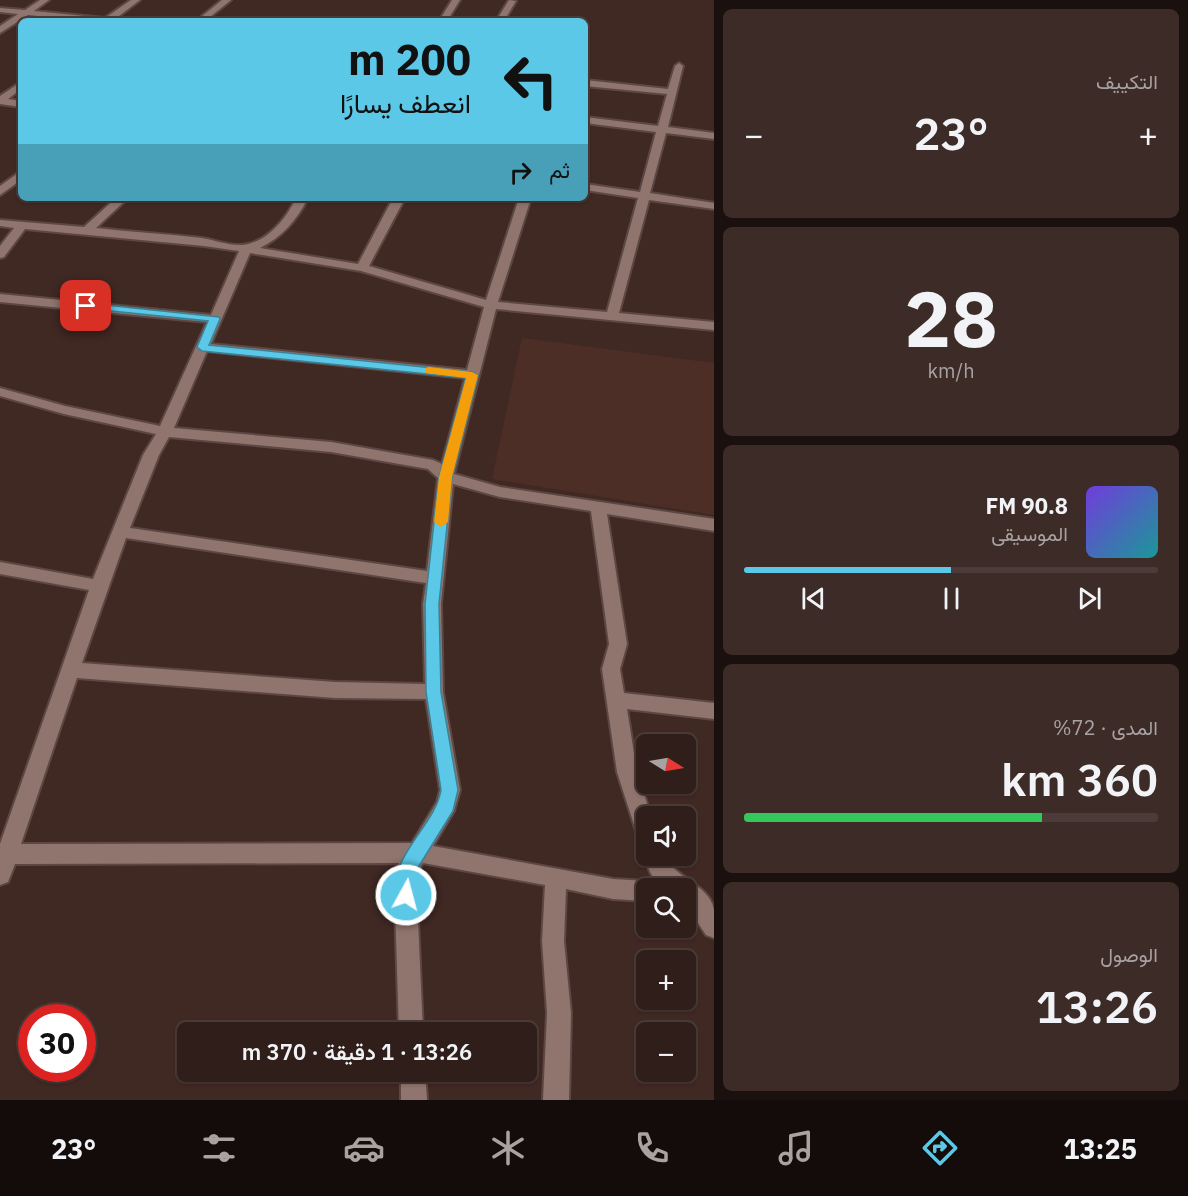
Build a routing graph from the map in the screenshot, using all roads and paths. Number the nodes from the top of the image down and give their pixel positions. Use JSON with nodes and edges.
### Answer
{"nodes":[{"id":1,"x":45,"y":0,"type":"edge"},
{"id":2,"x":136,"y":0,"type":"edge"},
{"id":3,"x":227,"y":0,"type":"edge"},
{"id":4,"x":456,"y":0,"type":"edge"},
{"id":5,"x":512,"y":1,"type":"edge"},
{"id":6,"x":0,"y":10,"type":"edge"},
{"id":7,"x":25,"y":13,"type":"junction"},
{"id":8,"x":76,"y":18,"type":"edge"},
{"id":9,"x":110,"y":18,"type":"edge"},
{"id":10,"x":205,"y":18,"type":"edge"},
{"id":11,"x":444,"y":18,"type":"edge"},
{"id":12,"x":502,"y":18,"type":"edge"},
{"id":13,"x":0,"y":30,"type":"edge"},
{"id":14,"x":679,"y":66,"type":"dead end"},
{"id":15,"x":588,"y":83,"type":"edge"},
{"id":16,"x":18,"y":87,"type":"edge"},
{"id":17,"x":672,"y":92,"type":"junction"},
{"id":18,"x":0,"y":101,"type":"edge"},
{"id":19,"x":18,"y":104,"type":"edge"},
{"id":20,"x":588,"y":120,"type":"edge"},
{"id":21,"x":662,"y":130,"type":"junction"},
{"id":22,"x":714,"y":136,"type":"edge"},
{"id":23,"x":17,"y":178,"type":"edge"},
{"id":24,"x":0,"y":179,"type":"edge"},
{"id":25,"x":588,"y":187,"type":"edge"},
{"id":26,"x":0,"y":192,"type":"edge"},
{"id":27,"x":645,"y":196,"type":"junction"},
{"id":28,"x":120,"y":201,"type":"edge"},
{"id":29,"x":300,"y":201,"type":"edge"},
{"id":30,"x":397,"y":201,"type":"edge"},
{"id":31,"x":524,"y":201,"type":"edge"},
{"id":32,"x":714,"y":206,"type":"edge"},
{"id":33,"x":0,"y":223,"type":"edge"},
{"id":34,"x":22,"y":225,"type":"junction"},
{"id":35,"x":87,"y":231,"type":"junction"},
{"id":36,"x":246,"y":249,"type":"junction"},
{"id":37,"x":0,"y":254,"type":"edge"},
{"id":38,"x":362,"y":268,"type":"junction"},
{"id":39,"x":0,"y":298,"type":"edge"},
{"id":40,"x":491,"y":305,"type":"junction"},
{"id":41,"x":612,"y":317,"type":"junction"},
{"id":42,"x":215,"y":319,"type":"junction"},
{"id":43,"x":714,"y":326,"type":"edge"},
{"id":44,"x":202,"y":347,"type":"junction"},
{"id":45,"x":472,"y":375,"type":"junction"},
{"id":46,"x":0,"y":392,"type":"edge"},
{"id":47,"x":165,"y":432,"type":"junction"},
{"id":48,"x":446,"y":477,"type":"junction"},
{"id":49,"x":598,"y":507,"type":"junction"},
{"id":50,"x":714,"y":525,"type":"edge"},
{"id":51,"x":121,"y":532,"type":"junction"},
{"id":52,"x":0,"y":568,"type":"edge"},
{"id":53,"x":435,"y":578,"type":"junction"},
{"id":54,"x":99,"y":586,"type":"junction"},
{"id":55,"x":70,"y":670,"type":"junction"},
{"id":56,"x":434,"y":692,"type":"junction"},
{"id":57,"x":616,"y":700,"type":"junction"},
{"id":58,"x":714,"y":711,"type":"edge"},
{"id":59,"x":638,"y":806,"type":"edge"},
{"id":60,"x":419,"y":853,"type":"junction"},
{"id":61,"x":7,"y":854,"type":"junction"},
{"id":62,"x":658,"y":866,"type":"edge"},
{"id":63,"x":0,"y":875,"type":"edge"},
{"id":64,"x":556,"y":877,"type":"junction"},
{"id":65,"x":670,"y":878,"type":"edge"},
{"id":66,"x":636,"y":890,"type":"edge"},
{"id":67,"x":696,"y":900,"type":"edge"},
{"id":68,"x":714,"y":927,"type":"edge"},
{"id":69,"x":411,"y":1022,"type":"edge"},
{"id":70,"x":413,"y":1082,"type":"edge"},
{"id":71,"x":414,"y":1100,"type":"edge"},
{"id":72,"x":556,"y":1100,"type":"edge"}],
"edges":[{"from":1,"to":7,"type":"street"},
{"from":2,"to":9,"type":"street"},
{"from":3,"to":10,"type":"street"},
{"from":4,"to":11,"type":"street"},
{"from":5,"to":12,"type":"street"},
{"from":6,"to":7,"type":"street"},
{"from":7,"to":8,"type":"street"},
{"from":7,"to":13,"type":"street"},
{"from":14,"to":17,"type":"street"},
{"from":15,"to":17,"type":"street"},
{"from":16,"to":18,"type":"street"},
{"from":17,"to":21,"type":"street"},
{"from":18,"to":19,"type":"street"},
{"from":20,"to":21,"type":"street"},
{"from":21,"to":22,"type":"street"},
{"from":21,"to":27,"type":"street"},
{"from":23,"to":24,"type":"street"},
{"from":23,"to":26,"type":"street"},
{"from":25,"to":27,"type":"street"},
{"from":27,"to":32,"type":"street"},
{"from":27,"to":41,"type":"street"},
{"from":28,"to":35,"type":"street"},
{"from":29,"to":36,"type":"street"},
{"from":30,"to":38,"type":"street"},
{"from":31,"to":40,"type":"street"},
{"from":33,"to":34,"type":"street"},
{"from":34,"to":35,"type":"street"},
{"from":34,"to":37,"type":"street"},
{"from":35,"to":36,"type":"street"},
{"from":36,"to":38,"type":"street"},
{"from":36,"to":42,"type":"street"},
{"from":38,"to":40,"type":"street"},
{"from":39,"to":42,"type":"street"},
{"from":40,"to":41,"type":"street"},
{"from":40,"to":45,"type":"street"},
{"from":41,"to":43,"type":"street"},
{"from":42,"to":44,"type":"street"},
{"from":44,"to":45,"type":"street"},
{"from":44,"to":47,"type":"street"},
{"from":45,"to":48,"type":"street"},
{"from":46,"to":47,"type":"street"},
{"from":47,"to":48,"type":"street"},
{"from":47,"to":51,"type":"street"},
{"from":48,"to":49,"type":"street"},
{"from":48,"to":53,"type":"street"},
{"from":49,"to":50,"type":"street"},
{"from":49,"to":57,"type":"street"},
{"from":51,"to":53,"type":"street"},
{"from":51,"to":54,"type":"street"},
{"from":52,"to":54,"type":"street"},
{"from":53,"to":56,"type":"street"},
{"from":54,"to":55,"type":"street"},
{"from":55,"to":56,"type":"street"},
{"from":55,"to":61,"type":"street"},
{"from":56,"to":60,"type":"street"},
{"from":57,"to":58,"type":"street"},
{"from":57,"to":59,"type":"street"},
{"from":60,"to":61,"type":"street"},
{"from":60,"to":64,"type":"street"},
{"from":60,"to":69,"type":"street"},
{"from":61,"to":63,"type":"street"},
{"from":62,"to":65,"type":"street"},
{"from":64,"to":66,"type":"street"},
{"from":64,"to":72,"type":"street"},
{"from":67,"to":68,"type":"street"},
{"from":70,"to":71,"type":"street"}]}
